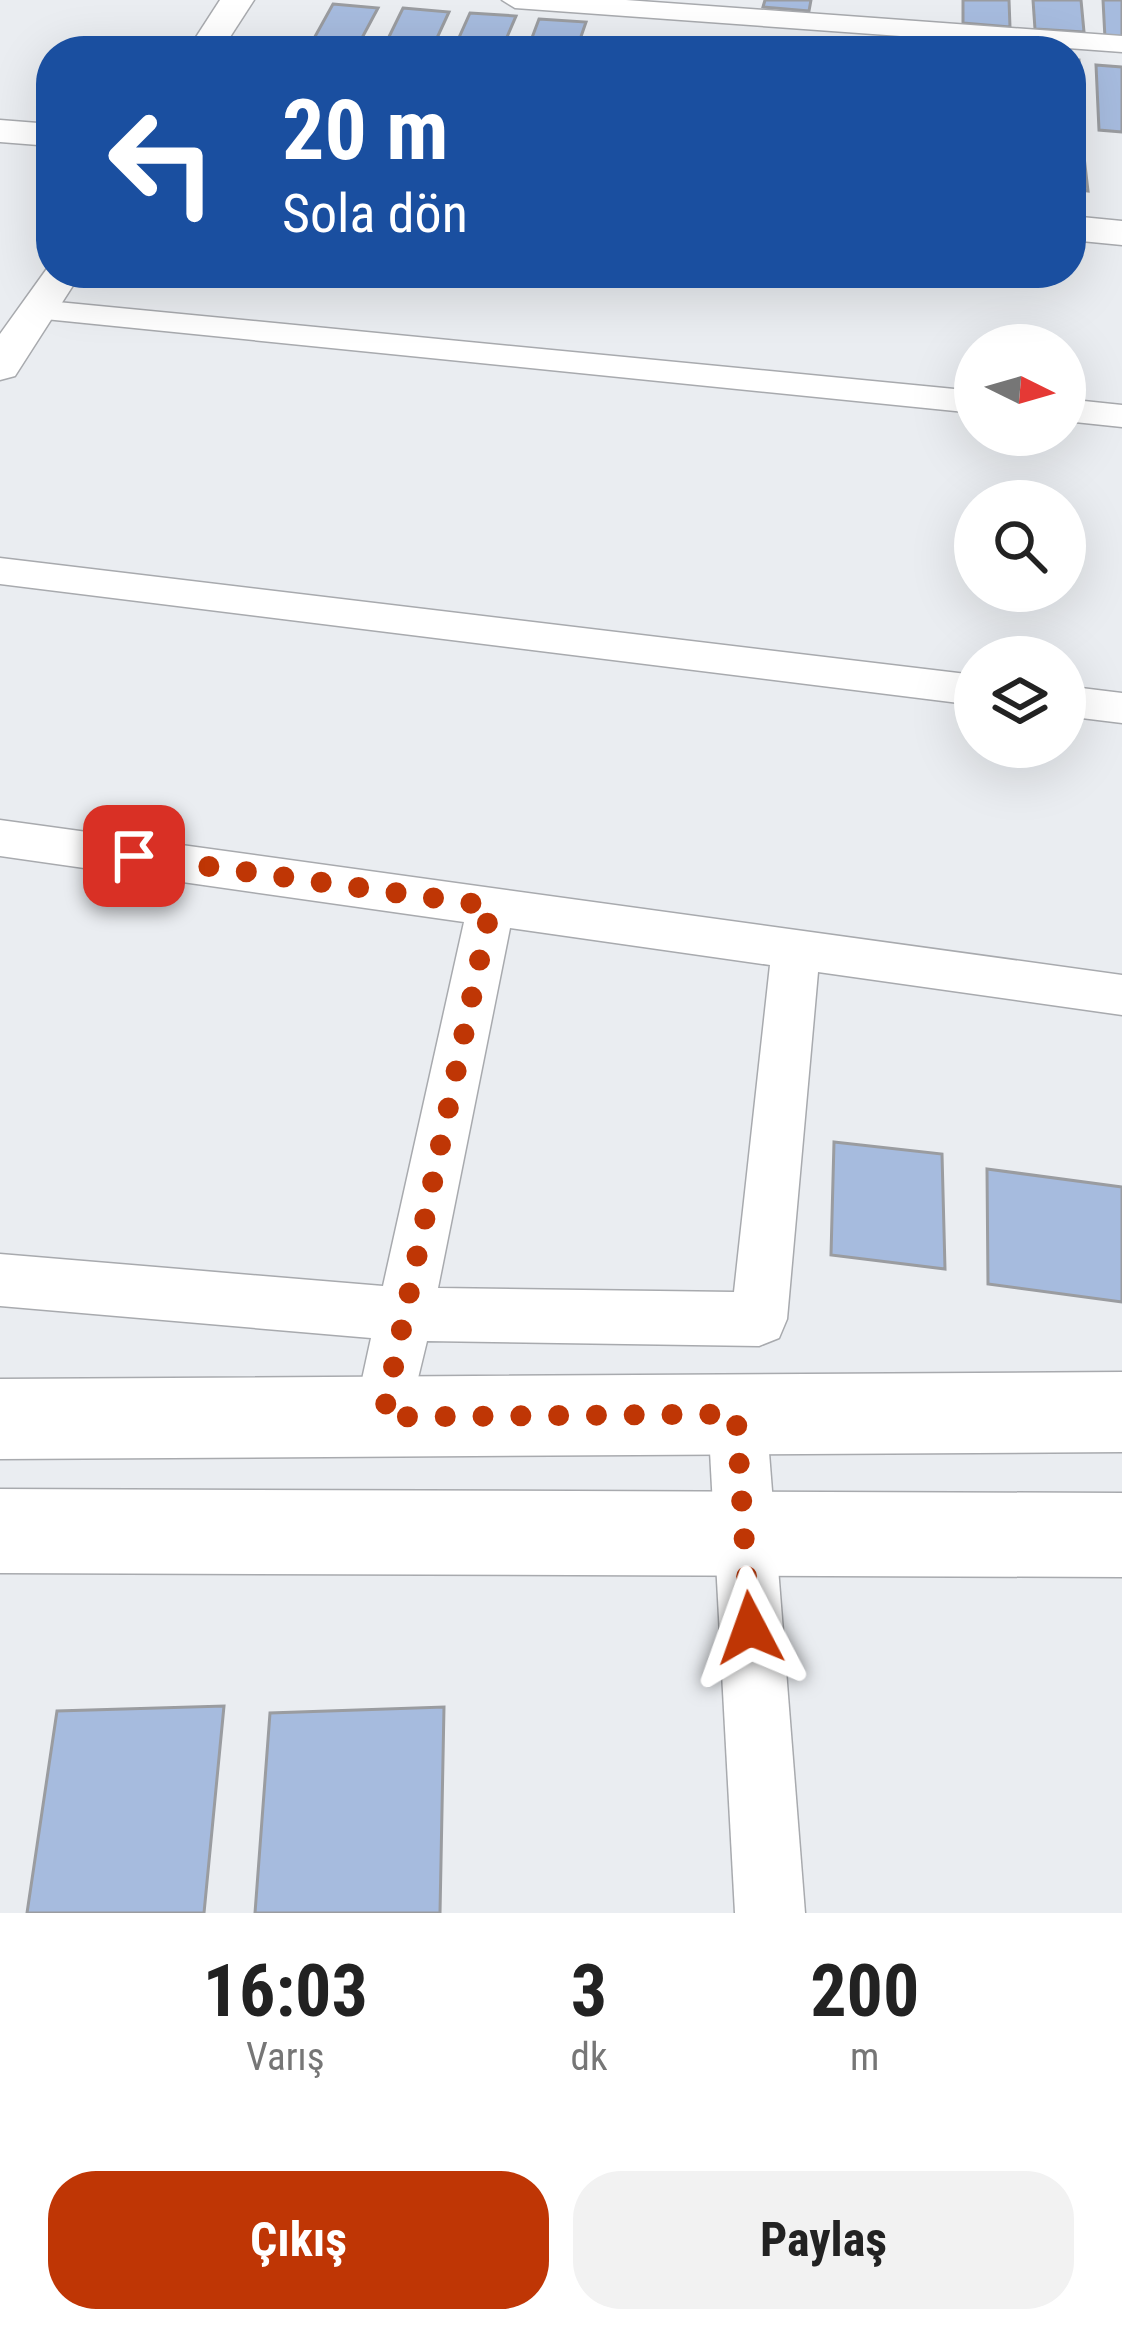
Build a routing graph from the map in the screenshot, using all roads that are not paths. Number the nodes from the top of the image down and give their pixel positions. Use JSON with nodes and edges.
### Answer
{"nodes":[{"id":1,"x":238,"y":0,"type":"edge"},
{"id":2,"x":515,"y":0,"type":"edge"},
{"id":3,"x":214,"y":36,"type":"edge"},
{"id":4,"x":1012,"y":36,"type":"edge"},
{"id":5,"x":1086,"y":41,"type":"edge"},
{"id":6,"x":1122,"y":44,"type":"edge"},
{"id":7,"x":0,"y":130,"type":"edge"},
{"id":8,"x":36,"y":134,"type":"edge"},
{"id":9,"x":1086,"y":229,"type":"edge"},
{"id":10,"x":1122,"y":232,"type":"edge"},
{"id":11,"x":51,"y":288,"type":"edge"},
{"id":12,"x":37,"y":310,"type":"junction"},
{"id":13,"x":0,"y":367,"type":"edge"},
{"id":14,"x":954,"y":400,"type":"edge"},
{"id":15,"x":1086,"y":412,"type":"edge"},
{"id":16,"x":1122,"y":416,"type":"edge"},
{"id":17,"x":0,"y":571,"type":"edge"},
{"id":18,"x":954,"y":687,"type":"edge"},
{"id":19,"x":1086,"y":704,"type":"edge"},
{"id":20,"x":1122,"y":708,"type":"edge"},
{"id":21,"x":0,"y":838,"type":"edge"},
{"id":22,"x":491,"y":906,"type":"junction"},
{"id":23,"x":796,"y":949,"type":"junction"},
{"id":24,"x":1122,"y":995,"type":"edge"},
{"id":25,"x":0,"y":1280,"type":"edge"},
{"id":26,"x":404,"y":1314,"type":"junction"},
{"id":27,"x":1122,"y":1412,"type":"edge"},
{"id":28,"x":736,"y":1414,"type":"junction"},
{"id":29,"x":383,"y":1417,"type":"junction"},
{"id":30,"x":0,"y":1419,"type":"edge"},
{"id":31,"x":0,"y":1531,"type":"edge"},
{"id":32,"x":744,"y":1533,"type":"junction"},
{"id":33,"x":1122,"y":1535,"type":"edge"},
{"id":34,"x":770,"y":1913,"type":"edge"}],
"edges":[{"from":1,"to":3,"type":"street"},
{"from":2,"to":4,"type":"street"},
{"from":5,"to":6,"type":"street"},
{"from":7,"to":8,"type":"street"},
{"from":9,"to":10,"type":"street"},
{"from":11,"to":12,"type":"street"},
{"from":12,"to":13,"type":"street"},
{"from":12,"to":14,"type":"street"},
{"from":15,"to":16,"type":"street"},
{"from":17,"to":18,"type":"street"},
{"from":19,"to":20,"type":"street"},
{"from":21,"to":22,"type":"street"},
{"from":22,"to":23,"type":"street"},
{"from":22,"to":26,"type":"street"},
{"from":23,"to":24,"type":"street"},
{"from":23,"to":26,"type":"street"},
{"from":25,"to":26,"type":"street"},
{"from":26,"to":29,"type":"street"},
{"from":27,"to":28,"type":"main road"},
{"from":28,"to":29,"type":"main road"},
{"from":28,"to":32,"type":"street"},
{"from":29,"to":30,"type":"main road"},
{"from":31,"to":32,"type":"main road"},
{"from":32,"to":33,"type":"main road"},
{"from":32,"to":34,"type":"street"}]}
